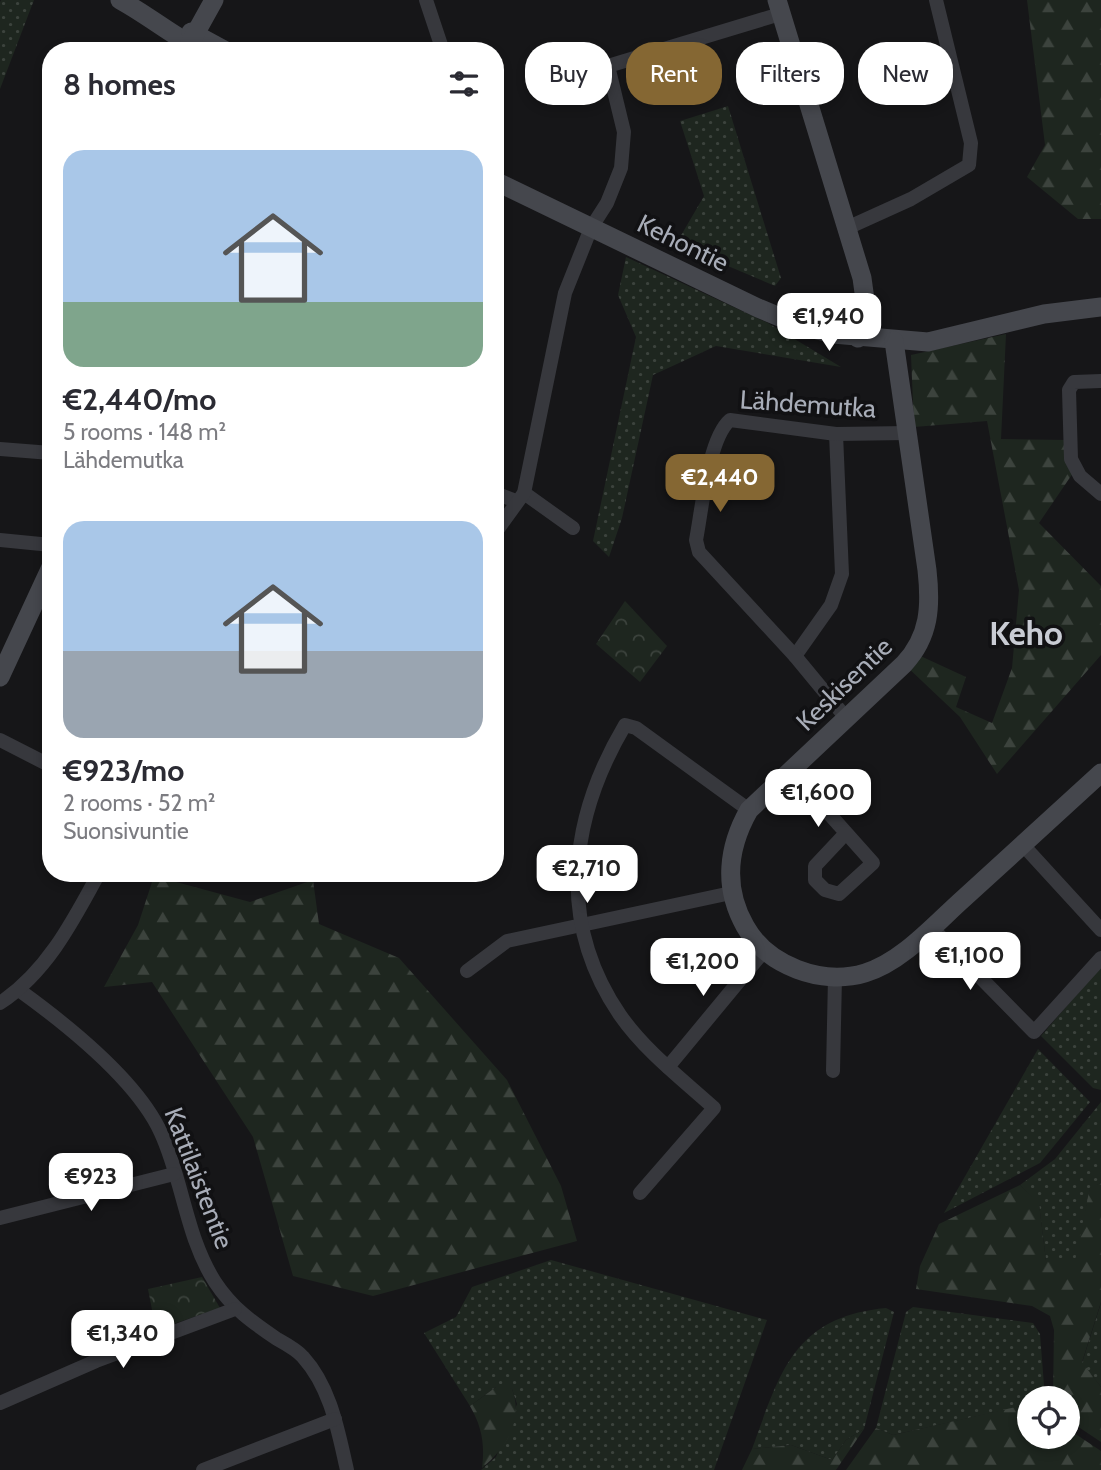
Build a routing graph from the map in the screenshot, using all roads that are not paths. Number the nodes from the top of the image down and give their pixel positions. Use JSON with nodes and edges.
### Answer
{"nodes":[{"id":1,"x":120,"y":0,"type":"edge"},
{"id":2,"x":215,"y":0,"type":"edge"},
{"id":3,"x":426,"y":0,"type":"edge"},
{"id":4,"x":936,"y":0,"type":"edge"},
{"id":5,"x":778,"y":7,"type":"edge"},
{"id":6,"x":189,"y":42,"type":"edge"},
{"id":7,"x":199,"y":42,"type":"edge"},
{"id":8,"x":440,"y":42,"type":"edge"},
{"id":9,"x":504,"y":185,"type":"edge"},
{"id":10,"x":591,"y":228,"type":"junction"},
{"id":11,"x":847,"y":229,"type":"junction"},
{"id":12,"x":1101,"y":307,"type":"edge"},
{"id":13,"x":858,"y":338,"type":"junction"},
{"id":14,"x":894,"y":341,"type":"junction"},
{"id":15,"x":1101,"y":381,"type":"edge"},
{"id":16,"x":908,"y":433,"type":"junction"},
{"id":17,"x":836,"y":434,"type":"junction"},
{"id":18,"x":0,"y":449,"type":"edge"},
{"id":19,"x":42,"y":452,"type":"edge"},
{"id":20,"x":504,"y":494,"type":"edge"},
{"id":21,"x":1101,"y":494,"type":"edge"},
{"id":22,"x":520,"y":497,"type":"junction"},
{"id":23,"x":504,"y":520,"type":"edge"},
{"id":24,"x":573,"y":528,"type":"dead end"},
{"id":25,"x":0,"y":540,"type":"edge"},
{"id":26,"x":42,"y":544,"type":"edge"},
{"id":27,"x":42,"y":586,"type":"edge"},
{"id":28,"x":795,"y":656,"type":"junction"},
{"id":29,"x":0,"y":676,"type":"edge"},
{"id":30,"x":848,"y":719,"type":"junction"},
{"id":31,"x":0,"y":740,"type":"edge"},
{"id":32,"x":42,"y":761,"type":"edge"},
{"id":33,"x":791,"y":771,"type":"junction"},
{"id":34,"x":1101,"y":773,"type":"edge"},
{"id":35,"x":749,"y":810,"type":"junction"},
{"id":36,"x":846,"y":833,"type":"dead end"},
{"id":37,"x":1023,"y":845,"type":"junction"},
{"id":38,"x":94,"y":882,"type":"edge"},
{"id":39,"x":731,"y":893,"type":"junction"},
{"id":40,"x":581,"y":924,"type":"junction"},
{"id":41,"x":931,"y":927,"type":"junction"},
{"id":42,"x":1101,"y":930,"type":"edge"},
{"id":43,"x":764,"y":951,"type":"junction"},
{"id":44,"x":1101,"y":958,"type":"edge"},
{"id":45,"x":467,"y":971,"type":"dead end"},
{"id":46,"x":835,"y":977,"type":"junction"},
{"id":47,"x":19,"y":990,"type":"junction"},
{"id":48,"x":0,"y":1003,"type":"edge"},
{"id":49,"x":668,"y":1067,"type":"junction"},
{"id":50,"x":833,"y":1071,"type":"dead end"},
{"id":51,"x":174,"y":1174,"type":"junction"},
{"id":52,"x":640,"y":1193,"type":"dead end"},
{"id":53,"x":0,"y":1218,"type":"edge"},
{"id":54,"x":235,"y":1310,"type":"junction"},
{"id":55,"x":0,"y":1403,"type":"edge"},
{"id":56,"x":335,"y":1419,"type":"junction"},
{"id":57,"x":203,"y":1470,"type":"edge"},
{"id":58,"x":347,"y":1470,"type":"edge"}],
"edges":[{"from":1,"to":6,"type":"street"},
{"from":2,"to":7,"type":"street"},
{"from":3,"to":8,"type":"street"},
{"from":4,"to":11,"type":"street"},
{"from":5,"to":10,"type":"street"},
{"from":5,"to":11,"type":"street"},
{"from":9,"to":10,"type":"street","name":"Kehontie"},
{"from":10,"to":13,"type":"street","name":"Kehontie"},
{"from":10,"to":22,"type":"street"},
{"from":11,"to":13,"type":"street"},
{"from":12,"to":14,"type":"street","name":"Kehontie"},
{"from":13,"to":14,"type":"street","name":"Kehontie"},
{"from":14,"to":16,"type":"street","name":"Keskisentie"},
{"from":15,"to":21,"type":"street"},
{"from":16,"to":17,"type":"street","name":"Lähdemutka"},
{"from":16,"to":30,"type":"street","name":"Keskisentie"},
{"from":17,"to":28,"type":"street"},
{"from":17,"to":28,"type":"street","name":"Lähdemutka"},
{"from":18,"to":19,"type":"street"},
{"from":20,"to":22,"type":"street"},
{"from":22,"to":23,"type":"street"},
{"from":22,"to":24,"type":"street"},
{"from":25,"to":26,"type":"street"},
{"from":27,"to":29,"type":"street"},
{"from":28,"to":30,"type":"street","name":"Lähdemutka"},
{"from":30,"to":33,"type":"street","name":"Keskisentie"},
{"from":31,"to":32,"type":"street"},
{"from":33,"to":35,"type":"street","name":"Keskisentie"},
{"from":33,"to":36,"type":"street"},
{"from":34,"to":37,"type":"street","name":"Keskisentie"},
{"from":35,"to":39,"type":"street","name":"Keskisentie"},
{"from":35,"to":40,"type":"street"},
{"from":37,"to":41,"type":"street","name":"Keskisentie"},
{"from":37,"to":42,"type":"street"},
{"from":38,"to":47,"type":"street"},
{"from":39,"to":40,"type":"street"},
{"from":39,"to":43,"type":"street","name":"Keskisentie"},
{"from":40,"to":45,"type":"street"},
{"from":40,"to":49,"type":"street"},
{"from":41,"to":44,"type":"street"},
{"from":41,"to":46,"type":"street","name":"Keskisentie"},
{"from":43,"to":46,"type":"street","name":"Keskisentie"},
{"from":43,"to":49,"type":"street"},
{"from":46,"to":50,"type":"street"},
{"from":47,"to":48,"type":"street"},
{"from":47,"to":51,"type":"street","name":"Kattilaistentie"},
{"from":49,"to":52,"type":"street"},
{"from":51,"to":53,"type":"street"},
{"from":51,"to":54,"type":"street","name":"Kattilaistentie"},
{"from":54,"to":55,"type":"street"},
{"from":54,"to":56,"type":"street","name":"Kattilaistentie"},
{"from":56,"to":57,"type":"street"},
{"from":56,"to":58,"type":"street","name":"Kattilaistentie"}]}
